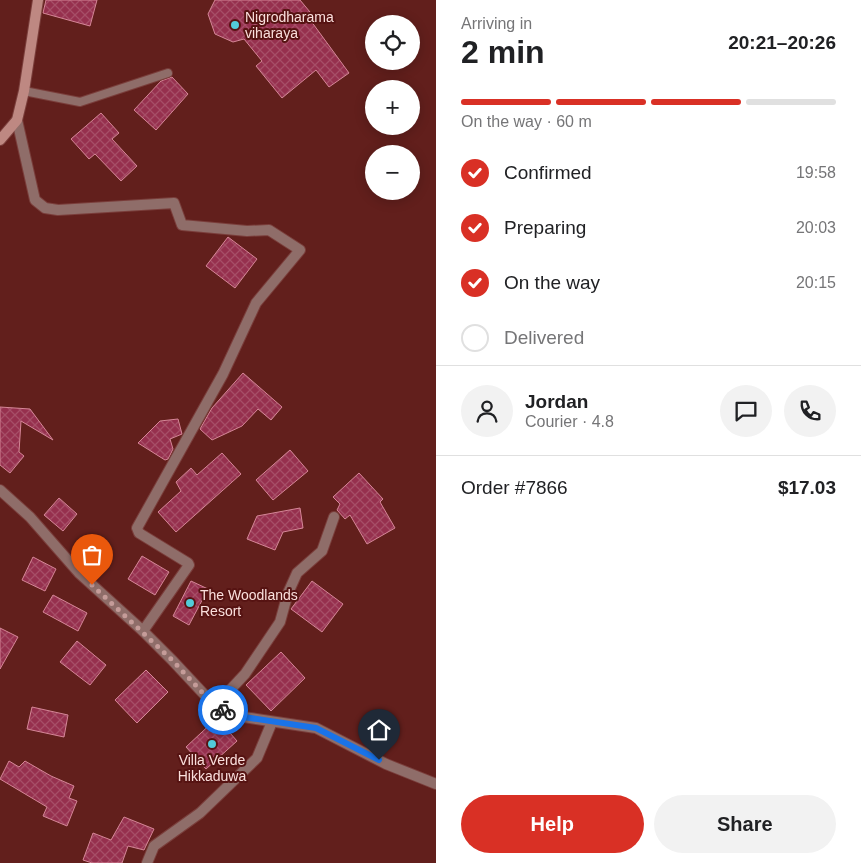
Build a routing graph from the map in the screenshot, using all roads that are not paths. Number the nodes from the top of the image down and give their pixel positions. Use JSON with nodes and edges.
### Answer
{"nodes":[{"id":1,"x":38,"y":0,"type":"edge"},
{"id":2,"x":168,"y":74,"type":"dead end"},
{"id":3,"x":24,"y":91,"type":"junction"},
{"id":4,"x":17,"y":120,"type":"junction"},
{"id":5,"x":0,"y":140,"type":"edge"},
{"id":6,"x":0,"y":490,"type":"edge"},
{"id":7,"x":334,"y":517,"type":"dead end"},
{"id":8,"x":143,"y":631,"type":"junction"},
{"id":9,"x":215,"y":706,"type":"junction"},
{"id":10,"x":272,"y":722,"type":"junction"},
{"id":11,"x":436,"y":784,"type":"edge"},
{"id":12,"x":147,"y":863,"type":"edge"}],
"edges":[{"from":1,"to":3,"type":"street"},
{"from":2,"to":3,"type":"lane"},
{"from":3,"to":4,"type":"street"},
{"from":4,"to":5,"type":"street"},
{"from":4,"to":8,"type":"street"},
{"from":6,"to":8,"type":"street"},
{"from":7,"to":9,"type":"street"},
{"from":8,"to":9,"type":"street"},
{"from":9,"to":10,"type":"street"},
{"from":10,"to":11,"type":"street"},
{"from":10,"to":12,"type":"street"}]}
